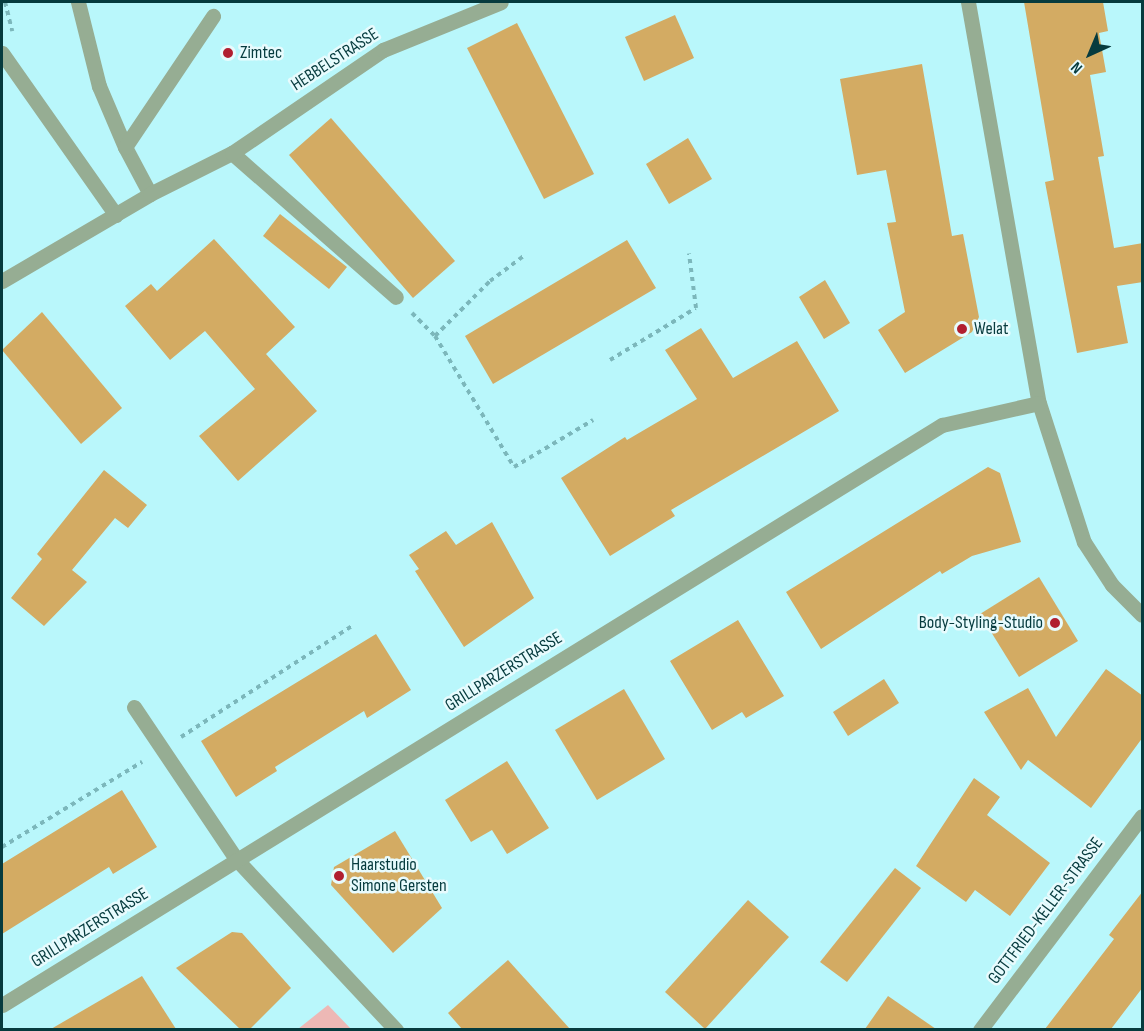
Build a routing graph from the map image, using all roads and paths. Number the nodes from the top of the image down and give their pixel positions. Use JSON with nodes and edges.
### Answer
{"nodes":[{"id":1,"x":78,"y":2,"type":"edge"},
{"id":2,"x":501,"y":2,"type":"edge"},
{"id":3,"x":968,"y":2,"type":"edge"},
{"id":4,"x":213,"y":16,"type":"dead end"},
{"id":5,"x":2,"y":53,"type":"edge"},
{"id":6,"x":125,"y":147,"type":"junction"},
{"id":7,"x":232,"y":153,"type":"junction"},
{"id":8,"x":150,"y":194,"type":"junction"},
{"id":9,"x":116,"y":215,"type":"junction"},
{"id":10,"x":689,"y":253,"type":"dead end"},
{"id":11,"x":525,"y":255,"type":"dead end"},
{"id":12,"x":2,"y":280,"type":"edge"},
{"id":13,"x":396,"y":297,"type":"dead end"},
{"id":14,"x":413,"y":314,"type":"dead end"},
{"id":15,"x":435,"y":336,"type":"junction"},
{"id":16,"x":610,"y":360,"type":"dead end"},
{"id":17,"x":1039,"y":403,"type":"junction"},
{"id":18,"x":593,"y":420,"type":"dead end"},
{"id":19,"x":1143,"y":615,"type":"edge"},
{"id":20,"x":134,"y":707,"type":"dead end"},
{"id":21,"x":1143,"y":816,"type":"edge"},
{"id":22,"x":237,"y":860,"type":"junction"},
{"id":23,"x":2,"y":1005,"type":"edge"},
{"id":24,"x":396,"y":1029,"type":"edge"},
{"id":25,"x":980,"y":1029,"type":"edge"}],
"edges":[{"from":1,"to":6,"type":"street"},
{"from":2,"to":7,"type":"street","name":"HEBBELSTRASSE"},
{"from":3,"to":17,"type":"street"},
{"from":4,"to":6,"type":"street"},
{"from":5,"to":9,"type":"street"},
{"from":6,"to":8,"type":"street"},
{"from":7,"to":8,"type":"street","name":"HEBBELSTRASSE"},
{"from":7,"to":13,"type":"street"},
{"from":8,"to":9,"type":"street","name":"HEBBELSTRASSE"},
{"from":9,"to":12,"type":"street","name":"HEBBELSTRASSE"},
{"from":10,"to":16,"type":"path"},
{"from":11,"to":15,"type":"path"},
{"from":14,"to":15,"type":"path"},
{"from":15,"to":18,"type":"path"},
{"from":17,"to":19,"type":"street"},
{"from":17,"to":22,"type":"street","name":"GRILLPARZERSTRASSE"},
{"from":20,"to":22,"type":"street"},
{"from":21,"to":25,"type":"street","name":"GOTTFRIED-KELLER-STRASSE"},
{"from":22,"to":23,"type":"street","name":"GRILLPARZERSTRASSE"},
{"from":22,"to":24,"type":"street"}]}
